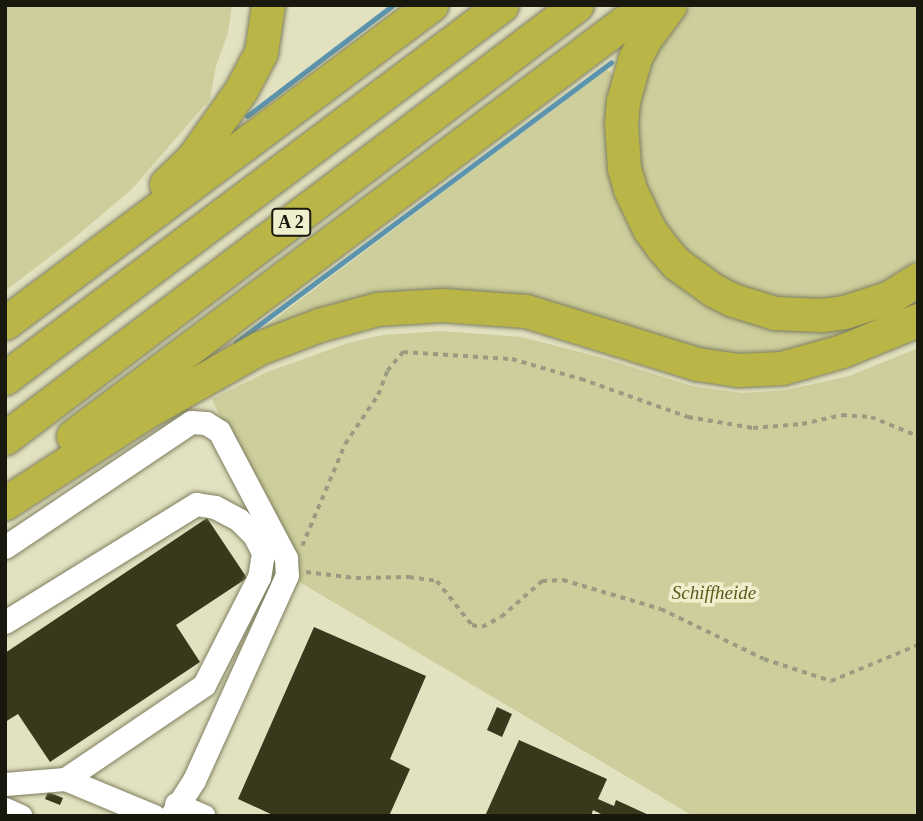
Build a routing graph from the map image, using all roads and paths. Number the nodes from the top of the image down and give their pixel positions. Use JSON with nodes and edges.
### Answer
{"nodes":[{"id":1,"x":268,"y":5,"type":"edge"},
{"id":2,"x":431,"y":5,"type":"edge"},
{"id":3,"x":502,"y":5,"type":"edge"},
{"id":4,"x":578,"y":5,"type":"edge"},
{"id":5,"x":647,"y":5,"type":"edge"},
{"id":6,"x":670,"y":5,"type":"edge"},
{"id":7,"x":66,"y":278,"type":"junction"},
{"id":8,"x":918,"y":279,"type":"edge"},
{"id":9,"x":918,"y":320,"type":"edge"},
{"id":10,"x":5,"y":323,"type":"edge"},
{"id":11,"x":5,"y":378,"type":"edge"},
{"id":12,"x":918,"y":436,"type":"edge"},
{"id":13,"x":5,"y":438,"type":"edge"},
{"id":14,"x":5,"y":489,"type":"edge"},
{"id":15,"x":5,"y":503,"type":"edge"},
{"id":16,"x":5,"y":547,"type":"edge"},
{"id":17,"x":287,"y":567,"type":"junction"},
{"id":18,"x":5,"y":622,"type":"edge"},
{"id":19,"x":918,"y":645,"type":"edge"},
{"id":20,"x":65,"y":779,"type":"junction"},
{"id":21,"x":5,"y":784,"type":"edge"},
{"id":22,"x":5,"y":809,"type":"edge"},
{"id":23,"x":174,"y":810,"type":"edge"},
{"id":24,"x":21,"y":816,"type":"edge"},
{"id":25,"x":154,"y":816,"type":"edge"},
{"id":26,"x":204,"y":816,"type":"edge"}],
"edges":[{"from":1,"to":7,"type":"highway"},
{"from":2,"to":7,"type":"highway"},
{"from":3,"to":11,"type":"highway","number":"A 2"},
{"from":4,"to":13,"type":"highway","number":"A 2"},
{"from":5,"to":14,"type":"highway"},
{"from":6,"to":8,"type":"highway"},
{"from":7,"to":10,"type":"highway"},
{"from":9,"to":15,"type":"highway"},
{"from":12,"to":17,"type":"path"},
{"from":16,"to":17,"type":"street"},
{"from":17,"to":19,"type":"path"},
{"from":17,"to":23,"type":"street"},
{"from":18,"to":20,"type":"street"},
{"from":20,"to":21,"type":"street"},
{"from":20,"to":25,"type":"street"},
{"from":22,"to":24,"type":"street"},
{"from":23,"to":26,"type":"street"}]}
